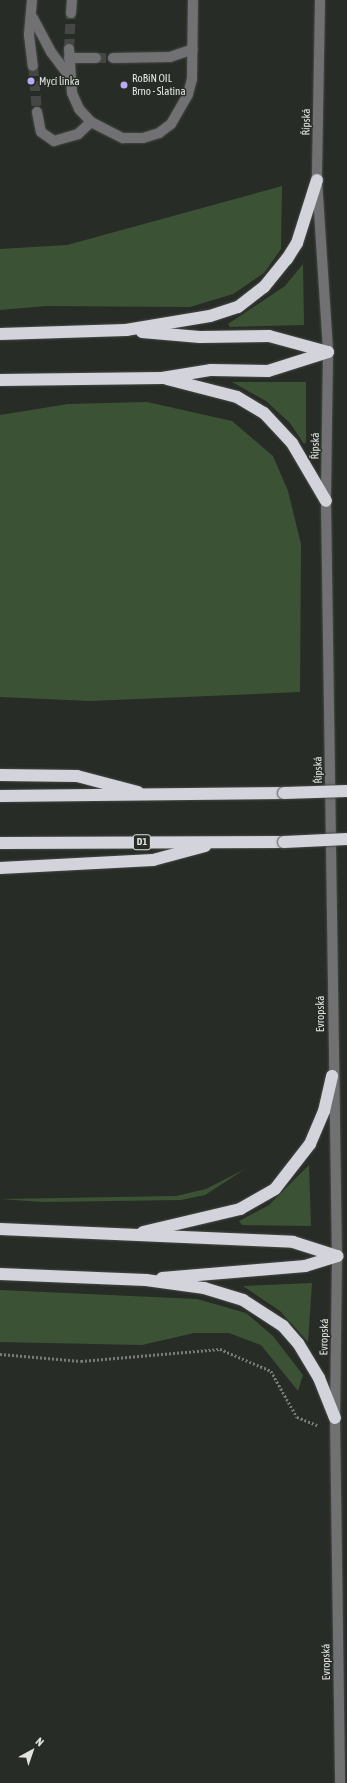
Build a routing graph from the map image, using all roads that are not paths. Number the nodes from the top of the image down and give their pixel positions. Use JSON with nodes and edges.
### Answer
{"nodes":[{"id":1,"x":32,"y":0,"type":"edge"},
{"id":2,"x":72,"y":0,"type":"edge"},
{"id":3,"x":193,"y":0,"type":"edge"},
{"id":4,"x":320,"y":0,"type":"edge"},
{"id":5,"x":71,"y":13,"type":"tunnel mouth"},
{"id":6,"x":33,"y":18,"type":"junction"},
{"id":7,"x":193,"y":49,"type":"junction"},
{"id":8,"x":96,"y":58,"type":"tunnel mouth"},
{"id":9,"x":113,"y":58,"type":"tunnel mouth"},
{"id":10,"x":33,"y":66,"type":"tunnel mouth"},
{"id":11,"x":69,"y":76,"type":"junction"},
{"id":12,"x":37,"y":112,"type":"tunnel mouth"},
{"id":13,"x":91,"y":122,"type":"junction"},
{"id":14,"x":317,"y":180,"type":"junction"},
{"id":15,"x":126,"y":330,"type":"junction"},
{"id":16,"x":0,"y":334,"type":"edge"},
{"id":17,"x":328,"y":352,"type":"junction"},
{"id":18,"x":162,"y":378,"type":"junction"},
{"id":19,"x":0,"y":380,"type":"edge"},
{"id":20,"x":326,"y":501,"type":"junction"},
{"id":21,"x":0,"y":775,"type":"edge"},
{"id":22,"x":347,"y":791,"type":"edge"},
{"id":23,"x":0,"y":796,"type":"edge"},
{"id":24,"x":155,"y":796,"type":"junction"},
{"id":25,"x":347,"y":839,"type":"edge"},
{"id":26,"x":221,"y":842,"type":"junction"},
{"id":27,"x":0,"y":843,"type":"edge"},
{"id":28,"x":0,"y":868,"type":"edge"},
{"id":29,"x":331,"y":892,"type":"joint"},
{"id":30,"x":332,"y":1076,"type":"junction"},
{"id":31,"x":0,"y":1229,"type":"edge"},
{"id":32,"x":130,"y":1235,"type":"junction"},
{"id":33,"x":337,"y":1256,"type":"junction"},
{"id":34,"x":0,"y":1274,"type":"edge"},
{"id":35,"x":146,"y":1280,"type":"junction"},
{"id":36,"x":335,"y":1418,"type":"junction"},
{"id":37,"x":340,"y":1783,"type":"edge"}],
"edges":[{"from":1,"to":6,"type":"street"},
{"from":2,"to":5,"type":"street"},
{"from":3,"to":7,"type":"street"},
{"from":4,"to":14,"type":"street","name":"Řípská"},
{"from":6,"to":10,"type":"street"},
{"from":6,"to":11,"type":"street"},
{"from":7,"to":9,"type":"street"},
{"from":7,"to":13,"type":"street"},
{"from":8,"to":11,"type":"street"},
{"from":11,"to":13,"type":"street"},
{"from":12,"to":13,"type":"street"},
{"from":14,"to":15,"type":"highway"},
{"from":14,"to":17,"type":"street","name":"Řípská"},
{"from":15,"to":16,"type":"highway"},
{"from":15,"to":17,"type":"highway"},
{"from":17,"to":18,"type":"highway"},
{"from":17,"to":20,"type":"street","name":"Řípská"},
{"from":18,"to":19,"type":"highway"},
{"from":18,"to":20,"type":"highway"},
{"from":20,"to":29,"type":"street","name":"Řípská"},
{"from":21,"to":24,"type":"highway"},
{"from":22,"to":24,"type":"highway","bridge":true},
{"from":23,"to":24,"type":"highway"},
{"from":25,"to":26,"type":"highway","number":"D1","bridge":true},
{"from":26,"to":27,"type":"highway","number":"D1"},
{"from":26,"to":28,"type":"highway"},
{"from":29,"to":30,"type":"street","name":"Evropská"},
{"from":30,"to":32,"type":"highway"},
{"from":30,"to":33,"type":"street","name":"Evropská"},
{"from":31,"to":32,"type":"highway"},
{"from":32,"to":33,"type":"highway"},
{"from":33,"to":35,"type":"highway"},
{"from":33,"to":36,"type":"street","name":"Evropská"},
{"from":34,"to":35,"type":"highway"},
{"from":35,"to":36,"type":"highway"},
{"from":36,"to":37,"type":"street","name":"Evropská"}]}
